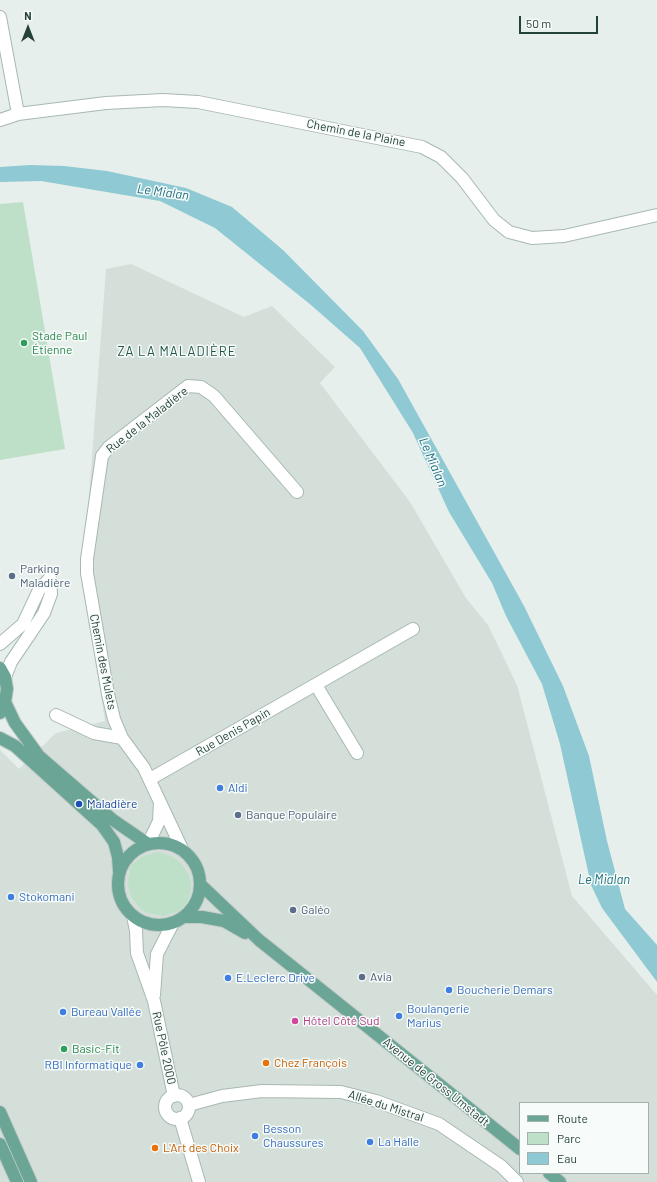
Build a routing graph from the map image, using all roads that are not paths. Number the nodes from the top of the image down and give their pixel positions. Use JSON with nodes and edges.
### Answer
{"nodes":[{"id":1,"x":0,"y":17,"type":"edge"},
{"id":2,"x":18,"y":114,"type":"junction"},
{"id":3,"x":0,"y":120,"type":"edge"},
{"id":4,"x":657,"y":215,"type":"edge"},
{"id":5,"x":298,"y":492,"type":"dead end"},
{"id":6,"x":87,"y":558,"type":"joint"},
{"id":7,"x":413,"y":629,"type":"dead end"},
{"id":8,"x":0,"y":644,"type":"edge"},
{"id":9,"x":2,"y":672,"type":"edge"},
{"id":10,"x":316,"y":684,"type":"junction"},
{"id":11,"x":6,"y":702,"type":"junction"},
{"id":12,"x":0,"y":714,"type":"edge"},
{"id":13,"x":56,"y":715,"type":"dead end"},
{"id":14,"x":0,"y":738,"type":"edge"},
{"id":15,"x":122,"y":738,"type":"junction"},
{"id":16,"x":357,"y":753,"type":"dead end"},
{"id":17,"x":150,"y":779,"type":"junction"},
{"id":18,"x":160,"y":801,"type":"junction"},
{"id":19,"x":148,"y":844,"type":"junction"},
{"id":20,"x":183,"y":851,"type":"junction"},
{"id":21,"x":119,"y":871,"type":"junction"},
{"id":22,"x":200,"y":884,"type":"junction"},
{"id":23,"x":133,"y":916,"type":"junction"},
{"id":24,"x":184,"y":917,"type":"junction"},
{"id":25,"x":173,"y":923,"type":"junction"},
{"id":26,"x":259,"y":940,"type":"junction"},
{"id":27,"x":154,"y":1001,"type":"junction"},
{"id":28,"x":174,"y":1096,"type":"junction"},
{"id":29,"x":189,"y":1105,"type":"junction"},
{"id":30,"x":0,"y":1112,"type":"edge"},
{"id":31,"x":180,"y":1118,"type":"junction"},
{"id":32,"x":0,"y":1144,"type":"edge"},
{"id":33,"x":519,"y":1148,"type":"edge"},
{"id":34,"x":550,"y":1174,"type":"edge"},
{"id":35,"x":17,"y":1182,"type":"edge"},
{"id":36,"x":31,"y":1182,"type":"edge"},
{"id":37,"x":199,"y":1182,"type":"edge"},
{"id":38,"x":518,"y":1182,"type":"edge"},
{"id":39,"x":560,"y":1182,"type":"edge"}],
"edges":[{"from":1,"to":2,"type":"street"},
{"from":2,"to":3,"type":"street","name":"Chemin de la Plaine"},
{"from":2,"to":4,"type":"street","name":"Chemin de la Plaine"},
{"from":5,"to":6,"type":"street","name":"Rue de la Maladière"},
{"from":6,"to":15,"type":"street","name":"Chemin des Mulets"},
{"from":7,"to":10,"type":"street","name":"Rue Denis Papin"},
{"from":8,"to":9,"type":"street"},
{"from":9,"to":11,"type":"main road"},
{"from":10,"to":16,"type":"street"},
{"from":10,"to":17,"type":"street","name":"Rue Denis Papin"},
{"from":11,"to":12,"type":"main road"},
{"from":11,"to":19,"type":"main road"},
{"from":13,"to":15,"type":"street"},
{"from":14,"to":21,"type":"main road"},
{"from":15,"to":17,"type":"street","name":"Chemin des Mulets"},
{"from":17,"to":18,"type":"street","name":"Chemin des Mulets"},
{"from":18,"to":19,"type":"street","name":"Chemin des Mulets"},
{"from":18,"to":20,"type":"street","name":"Chemin des Mulets"},
{"from":19,"to":20,"type":"main road"},
{"from":19,"to":21,"type":"main road"},
{"from":20,"to":22,"type":"main road"},
{"from":21,"to":23,"type":"main road"},
{"from":22,"to":24,"type":"main road"},
{"from":22,"to":26,"type":"main road","name":"Avenue de Gross Umstadt"},
{"from":23,"to":25,"type":"main road"},
{"from":23,"to":27,"type":"street","name":"Rue Pôle 2000"},
{"from":24,"to":25,"type":"main road"},
{"from":24,"to":26,"type":"main road","name":"Avenue de Gross Umstadt"},
{"from":25,"to":27,"type":"street","name":"Rue Pôle 2000"},
{"from":26,"to":33,"type":"main road","name":"Avenue de Gross Umstadt"},
{"from":27,"to":28,"type":"street","name":"Rue Pôle 2000"},
{"from":28,"to":29,"type":"street"},
{"from":28,"to":31,"type":"street"},
{"from":29,"to":31,"type":"street"},
{"from":29,"to":38,"type":"street","name":"Allée du Mistral"},
{"from":30,"to":36,"type":"main road"},
{"from":31,"to":37,"type":"street"},
{"from":32,"to":35,"type":"main road"},
{"from":34,"to":39,"type":"main road"}]}
